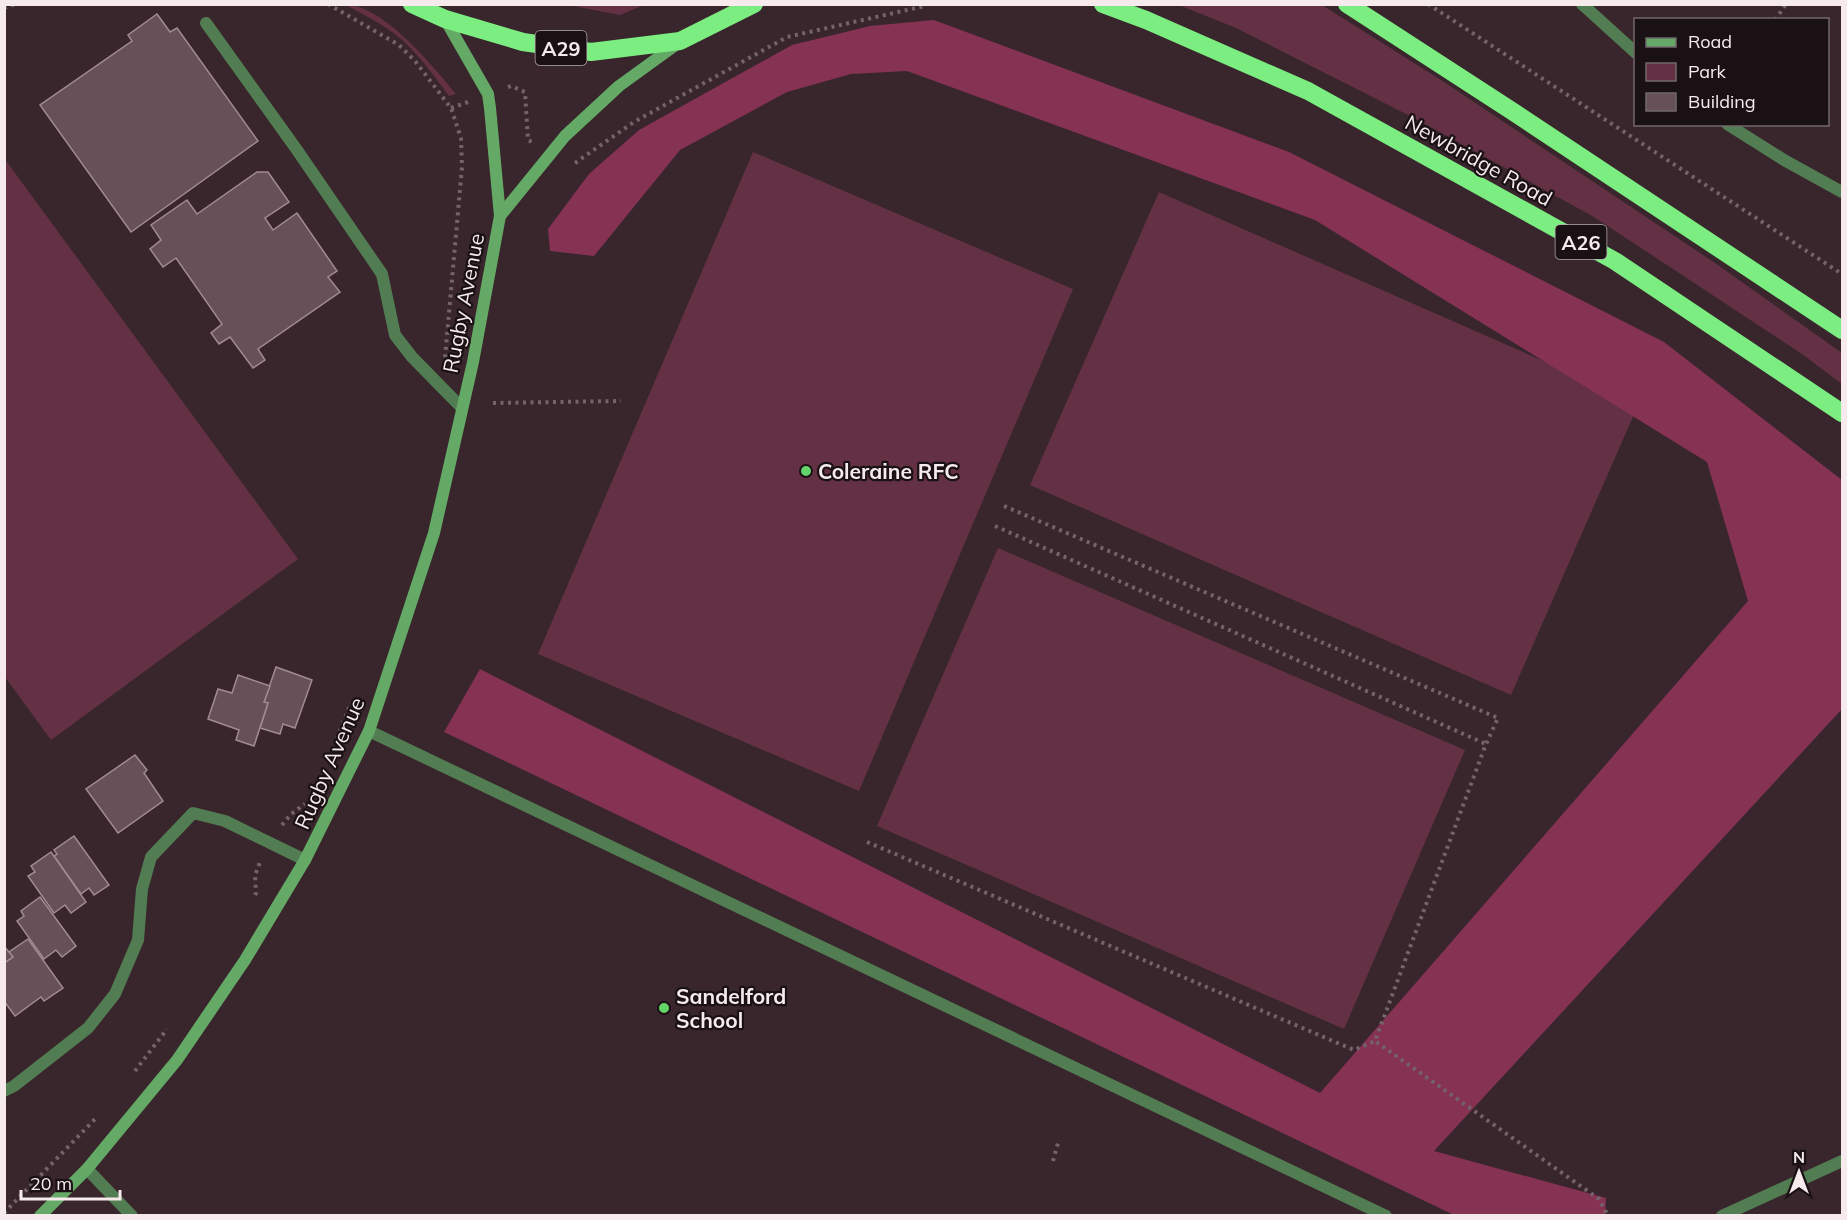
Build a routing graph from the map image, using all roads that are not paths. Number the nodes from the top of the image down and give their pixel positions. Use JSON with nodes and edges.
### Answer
{"nodes":[{"id":1,"x":412,"y":4,"type":"edge"},
{"id":2,"x":754,"y":4,"type":"edge"},
{"id":3,"x":1103,"y":4,"type":"edge"},
{"id":4,"x":1347,"y":4,"type":"edge"},
{"id":5,"x":1582,"y":4,"type":"edge"},
{"id":6,"x":445,"y":19,"type":"junction"},
{"id":7,"x":206,"y":23,"type":"dead end"},
{"id":8,"x":680,"y":41,"type":"junction"},
{"id":9,"x":1634,"y":52,"type":"edge"},
{"id":10,"x":1730,"y":126,"type":"edge"},
{"id":11,"x":1842,"y":192,"type":"edge"},
{"id":12,"x":500,"y":216,"type":"junction"},
{"id":13,"x":1842,"y":330,"type":"edge"},
{"id":14,"x":462,"y":408,"type":"junction"},
{"id":15,"x":1842,"y":413,"type":"edge"},
{"id":16,"x":369,"y":731,"type":"junction"},
{"id":17,"x":306,"y":860,"type":"junction"},
{"id":18,"x":4,"y":1091,"type":"edge"},
{"id":19,"x":1842,"y":1161,"type":"edge"},
{"id":20,"x":87,"y":1169,"type":"junction"},
{"id":21,"x":40,"y":1215,"type":"edge"},
{"id":22,"x":132,"y":1215,"type":"edge"},
{"id":23,"x":1386,"y":1215,"type":"edge"},
{"id":24,"x":1722,"y":1215,"type":"edge"}],
"edges":[{"from":1,"to":6,"type":"highway","number":"A29"},
{"from":2,"to":8,"type":"highway","number":"A29"},
{"from":3,"to":15,"type":"highway","name":"Newbridge Road","number":"A26"},
{"from":4,"to":13,"type":"highway"},
{"from":5,"to":9,"type":"street"},
{"from":6,"to":8,"type":"highway","number":"A29"},
{"from":6,"to":12,"type":"street","name":"Rugby Avenue"},
{"from":7,"to":14,"type":"street"},
{"from":8,"to":12,"type":"street","name":"Rugby Avenue"},
{"from":10,"to":11,"type":"street"},
{"from":12,"to":14,"type":"street","name":"Rugby Avenue"},
{"from":14,"to":16,"type":"street","name":"Rugby Avenue"},
{"from":16,"to":17,"type":"street","name":"Rugby Avenue"},
{"from":16,"to":23,"type":"street"},
{"from":17,"to":18,"type":"street"},
{"from":17,"to":20,"type":"street","name":"Rugby Avenue"},
{"from":19,"to":24,"type":"street"},
{"from":20,"to":21,"type":"street","name":"Rugby Avenue"},
{"from":20,"to":22,"type":"street"}]}
